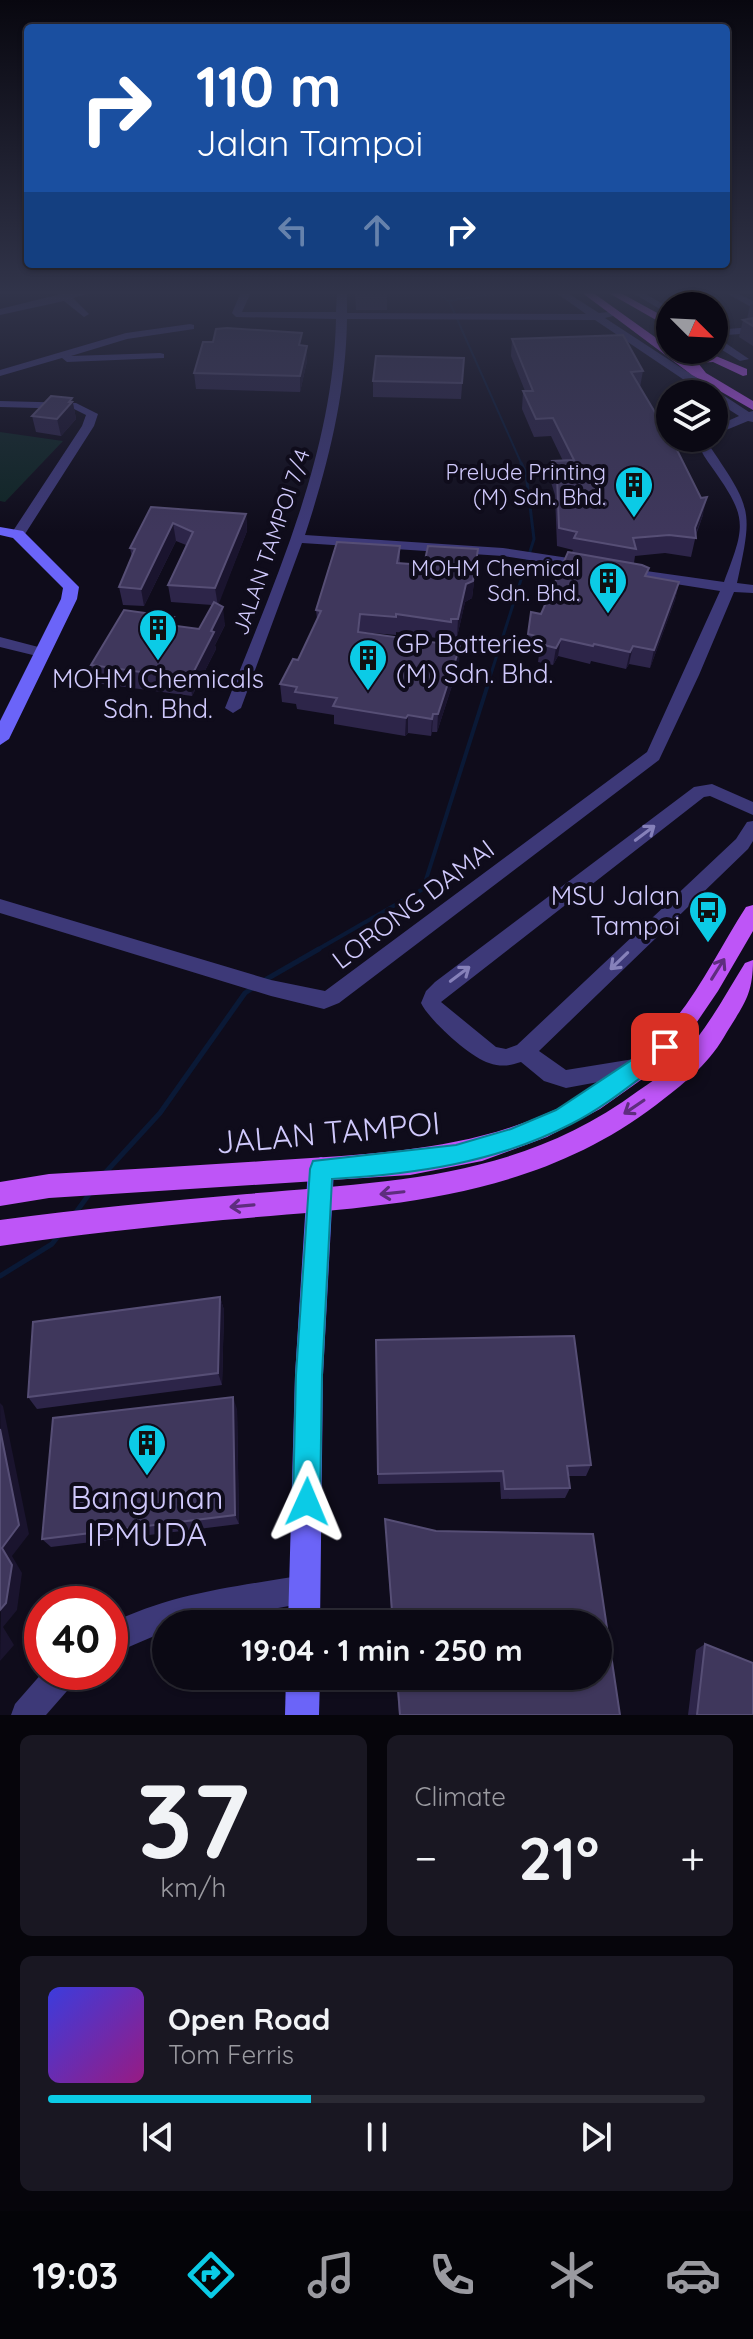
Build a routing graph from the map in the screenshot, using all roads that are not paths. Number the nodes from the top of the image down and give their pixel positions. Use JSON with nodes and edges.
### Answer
{"nodes":[{"id":1,"x":337,"y":372,"type":"edge"},
{"id":2,"x":695,"y":372,"type":"edge"},
{"id":3,"x":698,"y":372,"type":"edge"},
{"id":4,"x":705,"y":379,"type":"junction"},
{"id":5,"x":728,"y":402,"type":"edge"},
{"id":6,"x":0,"y":404,"type":"edge"},
{"id":7,"x":752,"y":414,"type":"edge"},
{"id":8,"x":728,"y":425,"type":"edge"},
{"id":9,"x":708,"y":452,"type":"edge"},
{"id":10,"x":0,"y":531,"type":"edge"},
{"id":11,"x":18,"y":534,"type":"junction"},
{"id":12,"x":297,"y":539,"type":"junction"},
{"id":13,"x":728,"y":587,"type":"junction"},
{"id":14,"x":753,"y":589,"type":"edge"},
{"id":15,"x":0,"y":642,"type":"edge"},
{"id":16,"x":41,"y":652,"type":"junction"},
{"id":17,"x":233,"y":708,"type":"dead end"},
{"id":18,"x":0,"y":739,"type":"edge"},
{"id":19,"x":753,"y":809,"type":"edge"},
{"id":20,"x":753,"y":827,"type":"edge"},
{"id":21,"x":747,"y":840,"type":"edge"},
{"id":22,"x":0,"y":906,"type":"edge"},
{"id":23,"x":753,"y":913,"type":"edge"},
{"id":24,"x":753,"y":969,"type":"edge"},
{"id":25,"x":524,"y":1052,"type":"junction"},
{"id":26,"x":640,"y":1067,"type":"junction"},
{"id":27,"x":321,"y":1169,"type":"junction"},
{"id":28,"x":0,"y":1194,"type":"edge"},
{"id":29,"x":319,"y":1199,"type":"junction"},
{"id":30,"x":0,"y":1233,"type":"edge"},
{"id":31,"x":305,"y":1589,"type":"junction"},
{"id":32,"x":304,"y":1610,"type":"edge"},
{"id":33,"x":128,"y":1629,"type":"edge"},
{"id":34,"x":48,"y":1690,"type":"edge"},
{"id":35,"x":303,"y":1690,"type":"edge"},
{"id":36,"x":26,"y":1715,"type":"edge"},
{"id":37,"x":302,"y":1715,"type":"edge"}],
"edges":[{"from":1,"to":12,"type":"street","name":"JALAN TAMPOI 7/4"},
{"from":2,"to":4,"type":"main road"},
{"from":3,"to":4,"type":"main road"},
{"from":4,"to":7,"type":"main road"},
{"from":5,"to":7,"type":"street"},
{"from":6,"to":11,"type":"street"},
{"from":7,"to":8,"type":"street"},
{"from":9,"to":13,"type":"street","name":"LORONG DAMAI"},
{"from":10,"to":11,"type":"street"},
{"from":11,"to":16,"type":"street"},
{"from":12,"to":13,"type":"street"},
{"from":12,"to":17,"type":"street","name":"JALAN TAMPOI 7/4"},
{"from":13,"to":14,"type":"street"},
{"from":13,"to":22,"type":"street","name":"LORONG DAMAI"},
{"from":15,"to":16,"type":"street"},
{"from":16,"to":18,"type":"street"},
{"from":25,"to":19,"type":"street","one_way":true},
{"from":20,"to":21,"type":"street"},
{"from":21,"to":25,"type":"street","one_way":true},
{"from":26,"to":23,"type":"main road","name":"JALAN TAMPOI","one_way":true},
{"from":24,"to":29,"type":"main road","one_way":true},
{"from":25,"to":26,"type":"street"},
{"from":26,"to":27,"type":"main road","name":"JALAN TAMPOI"},
{"from":27,"to":28,"type":"main road","name":"JALAN TAMPOI"},
{"from":27,"to":29,"type":"street"},
{"from":29,"to":30,"type":"main road","one_way":true},
{"from":29,"to":31,"type":"street"},
{"from":31,"to":32,"type":"street"},
{"from":31,"to":33,"type":"street"},
{"from":34,"to":36,"type":"street"},
{"from":35,"to":37,"type":"street"}]}
